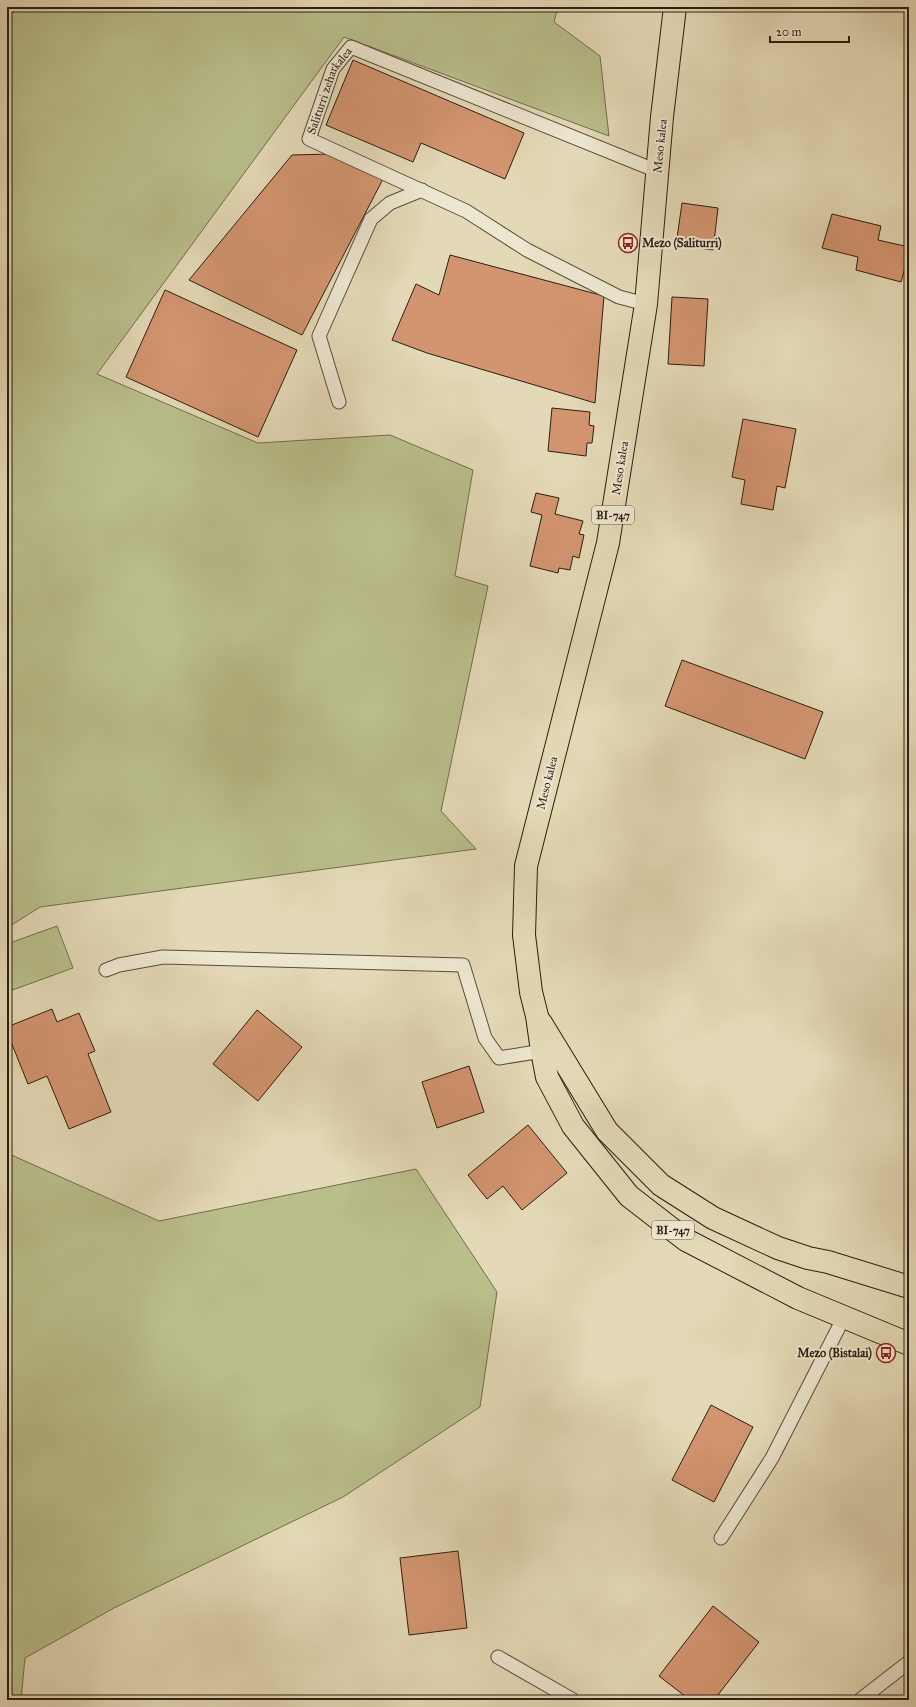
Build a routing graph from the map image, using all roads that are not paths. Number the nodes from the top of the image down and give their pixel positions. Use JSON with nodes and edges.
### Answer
{"nodes":[{"id":1,"x":675,"y":7,"type":"edge"},
{"id":2,"x":657,"y":171,"type":"junction"},
{"id":3,"x":422,"y":190,"type":"junction"},
{"id":4,"x":646,"y":304,"type":"junction"},
{"id":5,"x":339,"y":402,"type":"dead end"},
{"id":6,"x":106,"y":970,"type":"dead end"},
{"id":7,"x":537,"y":1016,"type":"junction"},
{"id":8,"x":542,"y":1051,"type":"junction"},
{"id":9,"x":909,"y":1287,"type":"edge"},
{"id":10,"x":844,"y":1317,"type":"junction"},
{"id":11,"x":909,"y":1344,"type":"edge"},
{"id":12,"x":721,"y":1538,"type":"dead end"},
{"id":13,"x":498,"y":1657,"type":"dead end"},
{"id":14,"x":909,"y":1662,"type":"edge"},
{"id":15,"x":573,"y":1700,"type":"edge"},
{"id":16,"x":860,"y":1700,"type":"edge"}],
"edges":[{"from":1,"to":2,"type":"main road","name":"Meso kalea","number":"BI-747"},
{"from":2,"to":3,"type":"lane","name":"Saliturri zeharkalea"},
{"from":2,"to":4,"type":"main road","name":"Meso kalea","number":"BI-747"},
{"from":3,"to":4,"type":"lane","name":"Saliturri zeharkalea"},
{"from":3,"to":5,"type":"lane"},
{"from":4,"to":7,"type":"main road","name":"Meso kalea","number":"BI-747"},
{"from":6,"to":8,"type":"lane"},
{"from":7,"to":8,"type":"main road","number":"BI-747"},
{"from":7,"to":9,"type":"main road","number":"BI-747"},
{"from":8,"to":10,"type":"main road","number":"BI-747"},
{"from":10,"to":11,"type":"main road","number":"BI-747"},
{"from":10,"to":12,"type":"lane"},
{"from":13,"to":15,"type":"lane"},
{"from":14,"to":16,"type":"lane"}]}
